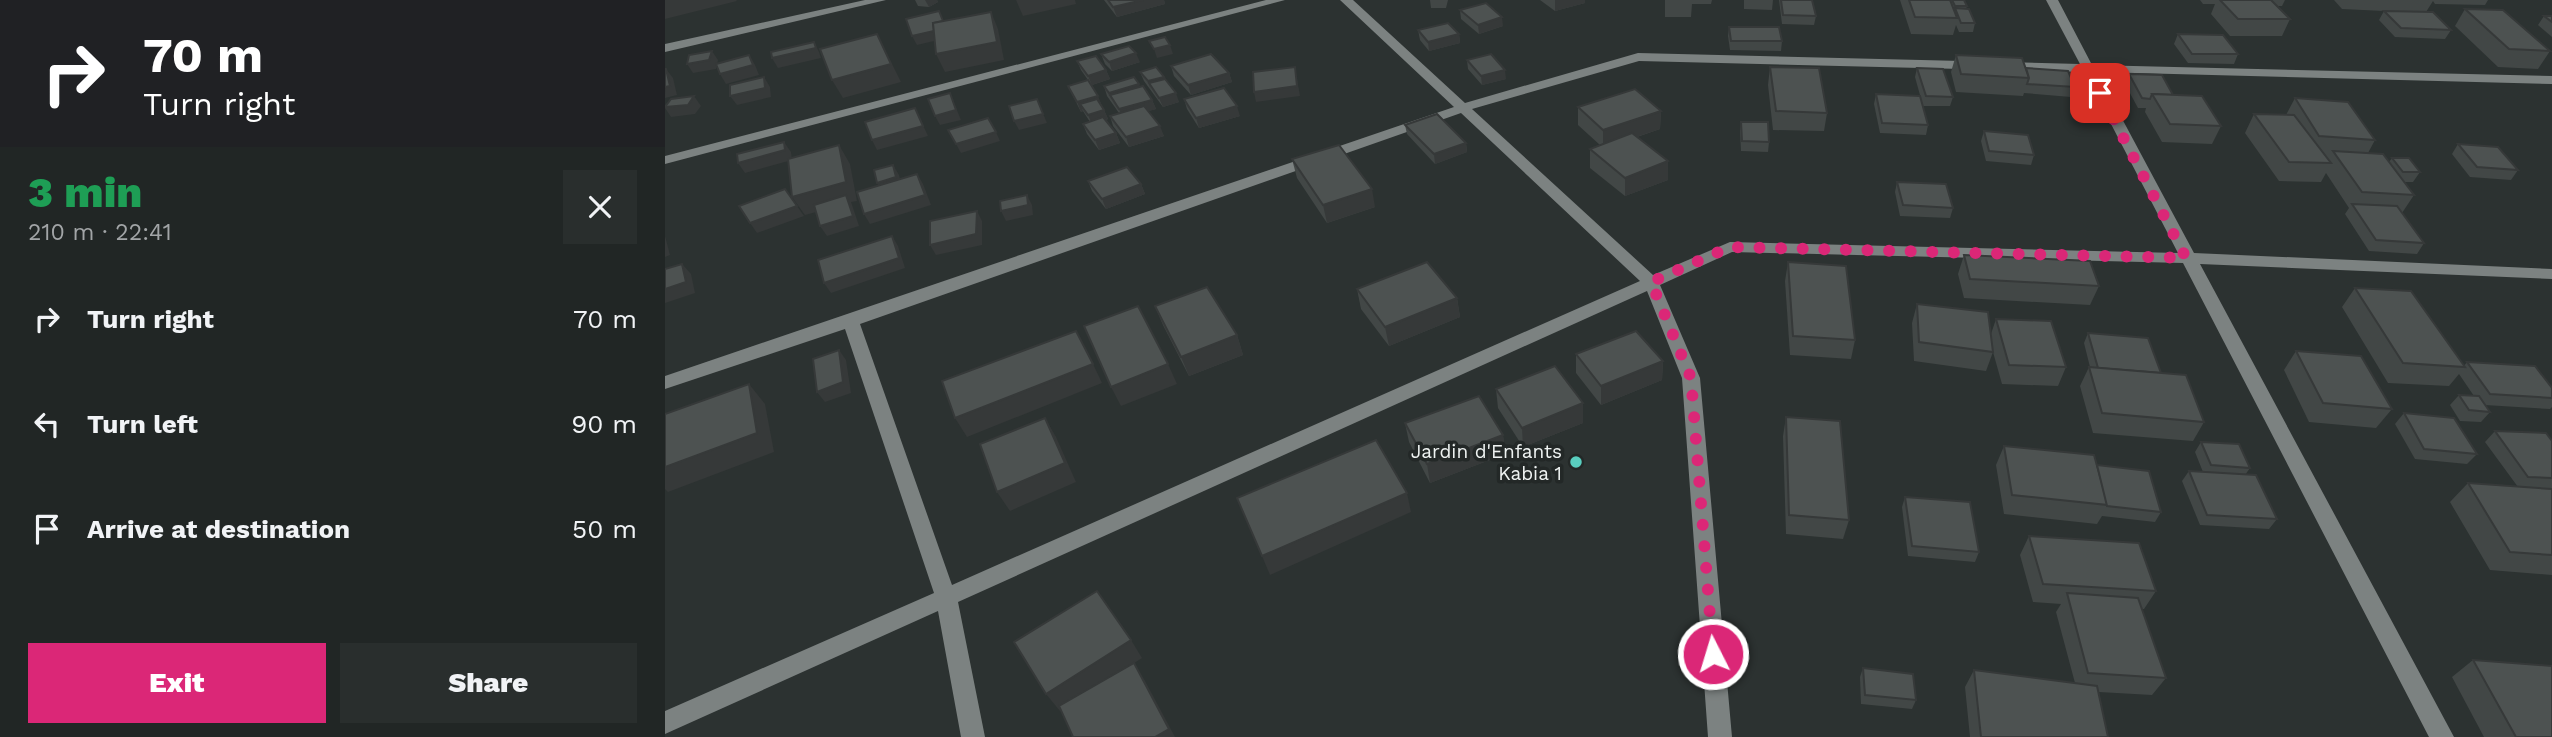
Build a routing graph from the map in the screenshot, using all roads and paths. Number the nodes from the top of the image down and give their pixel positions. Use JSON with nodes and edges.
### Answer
{"nodes":[{"id":1,"x":880,"y":0,"type":"edge"},
{"id":2,"x":1279,"y":0,"type":"edge"},
{"id":3,"x":1346,"y":0,"type":"edge"},
{"id":4,"x":2052,"y":0,"type":"edge"},
{"id":5,"x":665,"y":48,"type":"edge"},
{"id":6,"x":2088,"y":70,"type":"junction"},
{"id":7,"x":2552,"y":80,"type":"edge"},
{"id":8,"x":1463,"y":108,"type":"junction"},
{"id":9,"x":665,"y":160,"type":"edge"},
{"id":10,"x":2186,"y":258,"type":"junction"},
{"id":11,"x":2552,"y":274,"type":"edge"},
{"id":12,"x":1651,"y":282,"type":"junction"},
{"id":13,"x":851,"y":321,"type":"junction"},
{"id":14,"x":665,"y":383,"type":"edge"},
{"id":15,"x":946,"y":598,"type":"junction"},
{"id":16,"x":665,"y":723,"type":"edge"},
{"id":17,"x":973,"y":737,"type":"edge"},
{"id":18,"x":1720,"y":737,"type":"edge"},
{"id":19,"x":2442,"y":737,"type":"edge"}],
"edges":[{"from":1,"to":5,"type":"street"},
{"from":2,"to":9,"type":"street"},
{"from":3,"to":8,"type":"street"},
{"from":4,"to":6,"type":"street"},
{"from":6,"to":7,"type":"street"},
{"from":6,"to":8,"type":"street"},
{"from":6,"to":10,"type":"street"},
{"from":8,"to":12,"type":"street"},
{"from":8,"to":13,"type":"street"},
{"from":10,"to":11,"type":"street"},
{"from":10,"to":12,"type":"street"},
{"from":10,"to":19,"type":"street"},
{"from":12,"to":15,"type":"street"},
{"from":12,"to":18,"type":"street"},
{"from":13,"to":14,"type":"street"},
{"from":13,"to":15,"type":"street"},
{"from":15,"to":16,"type":"street"},
{"from":15,"to":17,"type":"street"}]}
